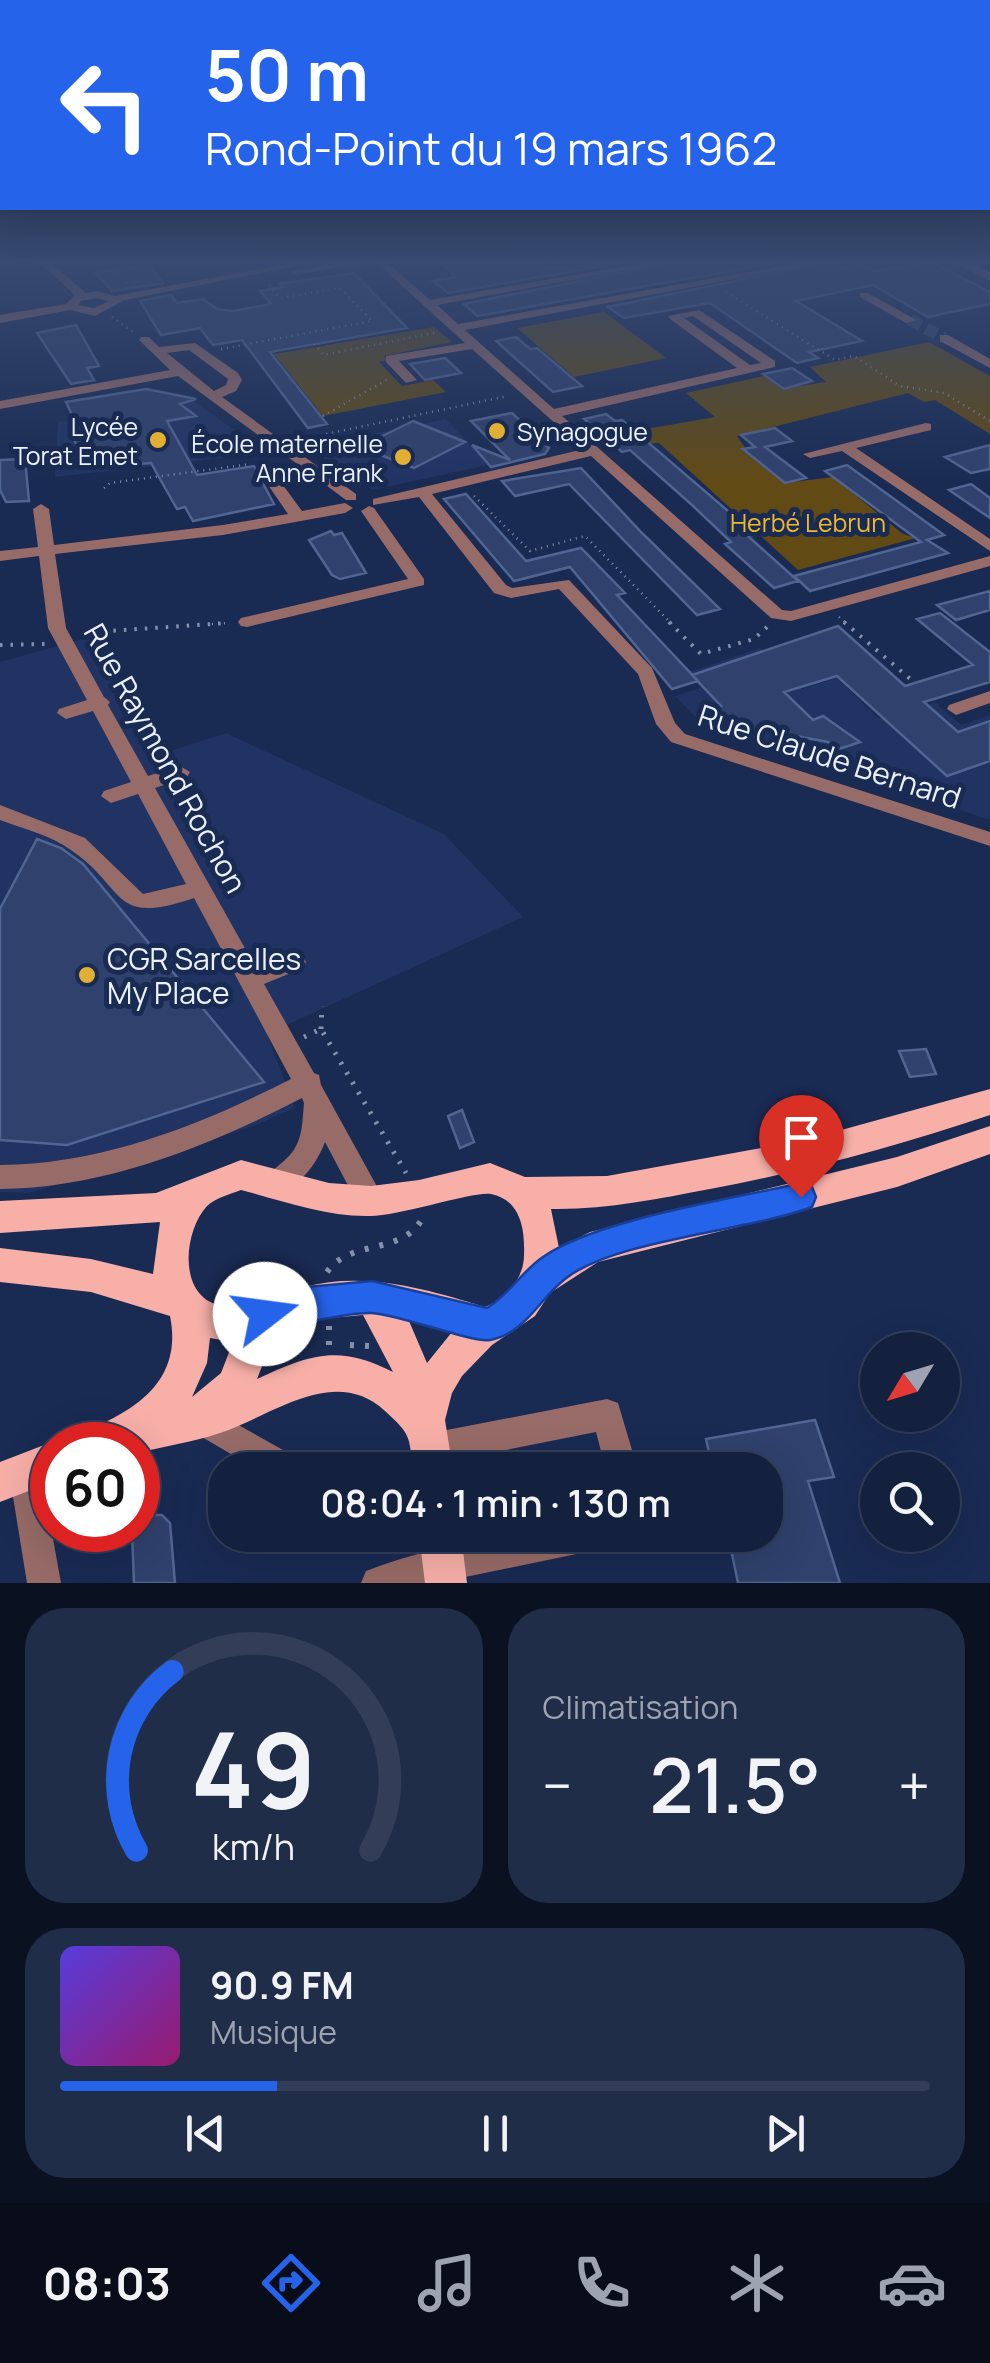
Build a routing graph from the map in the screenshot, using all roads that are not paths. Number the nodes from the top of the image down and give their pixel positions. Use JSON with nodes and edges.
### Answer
{"nodes":[{"id":1,"x":467,"y":337,"type":"edge"},
{"id":2,"x":703,"y":337,"type":"edge"},
{"id":3,"x":732,"y":337,"type":"edge"},
{"id":4,"x":944,"y":338,"type":"tunnel mouth"},
{"id":5,"x":476,"y":345,"type":"junction"},
{"id":6,"x":990,"y":364,"type":"edge"},
{"id":7,"x":747,"y":369,"type":"junction"},
{"id":8,"x":180,"y":372,"type":"junction"},
{"id":9,"x":407,"y":376,"type":"road end"},
{"id":10,"x":214,"y":396,"type":"junction"},
{"id":11,"x":0,"y":405,"type":"edge"},
{"id":12,"x":551,"y":414,"type":"junction"},
{"id":13,"x":926,"y":426,"type":"dead end"},
{"id":14,"x":844,"y":446,"type":"junction"},
{"id":15,"x":591,"y":452,"type":"junction"},
{"id":16,"x":810,"y":454,"type":"dead end"},
{"id":17,"x":264,"y":469,"type":"road end"},
{"id":18,"x":422,"y":490,"type":"junction"},
{"id":19,"x":348,"y":502,"type":"junction"},
{"id":20,"x":373,"y":506,"type":"junction"},
{"id":21,"x":41,"y":508,"type":"dead end"},
{"id":22,"x":296,"y":514,"type":"junction"},
{"id":23,"x":990,"y":546,"type":"edge"},
{"id":24,"x":44,"y":550,"type":"junction"},
{"id":25,"x":0,"y":556,"type":"edge"},
{"id":26,"x":990,"y":561,"type":"edge"},
{"id":27,"x":247,"y":622,"type":"road end"},
{"id":28,"x":990,"y":697,"type":"edge"},
{"id":29,"x":101,"y":702,"type":"junction"},
{"id":30,"x":956,"y":709,"type":"dead end"},
{"id":31,"x":66,"y":713,"type":"dead end"},
{"id":32,"x":180,"y":772,"type":"dead end"},
{"id":33,"x":145,"y":784,"type":"junction"},
{"id":34,"x":111,"y":796,"type":"dead end"},
{"id":35,"x":0,"y":812,"type":"edge"},
{"id":36,"x":990,"y":839,"type":"edge"},
{"id":37,"x":201,"y":887,"type":"junction"},
{"id":38,"x":295,"y":962,"type":"dead end"},
{"id":39,"x":251,"y":980,"type":"junction"},
{"id":40,"x":313,"y":1090,"type":"junction"},
{"id":41,"x":990,"y":1102,"type":"edge"},
{"id":42,"x":990,"y":1140,"type":"edge"},
{"id":43,"x":0,"y":1176,"type":"edge"},
{"id":44,"x":276,"y":1182,"type":"junction"},
{"id":45,"x":523,"y":1192,"type":"junction"},
{"id":46,"x":196,"y":1194,"type":"junction"},
{"id":47,"x":371,"y":1201,"type":"junction"},
{"id":48,"x":0,"y":1217,"type":"edge"},
{"id":49,"x":0,"y":1265,"type":"edge"},
{"id":50,"x":537,"y":1282,"type":"junction"},
{"id":51,"x":372,"y":1297,"type":"junction"},
{"id":52,"x":183,"y":1305,"type":"junction"},
{"id":53,"x":265,"y":1314,"type":"junction"},
{"id":54,"x":492,"y":1324,"type":"junction"},
{"id":55,"x":190,"y":1410,"type":"junction"},
{"id":56,"x":159,"y":1422,"type":"edge"},
{"id":57,"x":430,"y":1447,"type":"edge"},
{"id":58,"x":259,"y":1452,"type":"edge"},
{"id":59,"x":617,"y":1452,"type":"edge"},
{"id":60,"x":26,"y":1472,"type":"edge"},
{"id":61,"x":495,"y":1552,"type":"edge"},
{"id":62,"x":443,"y":1561,"type":"edge"},
{"id":63,"x":44,"y":1583,"type":"edge"},
{"id":64,"x":378,"y":1583,"type":"edge"}],
"edges":[{"from":1,"to":5,"type":"street"},
{"from":2,"to":7,"type":"street"},
{"from":3,"to":7,"type":"street"},
{"from":4,"to":6,"type":"street"},
{"from":5,"to":9,"type":"street"},
{"from":5,"to":12,"type":"street"},
{"from":7,"to":12,"type":"street"},
{"from":8,"to":10,"type":"street"},
{"from":8,"to":10,"type":"street"},
{"from":8,"to":11,"type":"street"},
{"from":10,"to":19,"type":"street"},
{"from":12,"to":15,"type":"street"},
{"from":13,"to":14,"type":"street"},
{"from":14,"to":16,"type":"street"},
{"from":14,"to":23,"type":"street"},
{"from":15,"to":18,"type":"street"},
{"from":15,"to":26,"type":"street"},
{"from":17,"to":22,"type":"street"},
{"from":18,"to":20,"type":"street"},
{"from":18,"to":36,"type":"street","name":"Rue Claude Bernard"},
{"from":19,"to":20,"type":"street"},
{"from":19,"to":22,"type":"street"},
{"from":20,"to":27,"type":"street"},
{"from":21,"to":24,"type":"street","name":"Rue Raymond Rochon"},
{"from":22,"to":24,"type":"street"},
{"from":24,"to":25,"type":"street"},
{"from":24,"to":29,"type":"street","name":"Rue Raymond Rochon"},
{"from":28,"to":30,"type":"street"},
{"from":29,"to":31,"type":"street"},
{"from":29,"to":33,"type":"street","name":"Rue Raymond Rochon"},
{"from":32,"to":33,"type":"street"},
{"from":33,"to":34,"type":"street"},
{"from":33,"to":37,"type":"street","name":"Rue Raymond Rochon"},
{"from":35,"to":37,"type":"street"},
{"from":37,"to":39,"type":"street","name":"Rue Raymond Rochon"},
{"from":38,"to":39,"type":"street"},
{"from":39,"to":40,"type":"street","name":"Rue Raymond Rochon"},
{"from":40,"to":43,"type":"street"},
{"from":40,"to":44,"type":"street"},
{"from":40,"to":47,"type":"street","name":"Rue Raymond Rochon"},
{"from":41,"to":45,"type":"main road"},
{"from":42,"to":50,"type":"main road"},
{"from":44,"to":46,"type":"main road"},
{"from":44,"to":47,"type":"main road"},
{"from":45,"to":47,"type":"main road"},
{"from":45,"to":50,"type":"main road"},
{"from":46,"to":48,"type":"main road"},
{"from":46,"to":52,"type":"main road"},
{"from":49,"to":52,"type":"main road"},
{"from":50,"to":54,"type":"main road"},
{"from":51,"to":53,"type":"main road"},
{"from":51,"to":54,"type":"main road"},
{"from":51,"to":57,"type":"main road"},
{"from":52,"to":53,"type":"main road"},
{"from":52,"to":55,"type":"main road"},
{"from":53,"to":55,"type":"main road"},
{"from":54,"to":57,"type":"main road"},
{"from":55,"to":56,"type":"main road"},
{"from":55,"to":57,"type":"main road"},
{"from":55,"to":58,"type":"street"},
{"from":57,"to":59,"type":"street"},
{"from":60,"to":63,"type":"street"},
{"from":61,"to":62,"type":"street"},
{"from":62,"to":64,"type":"street"}]}
